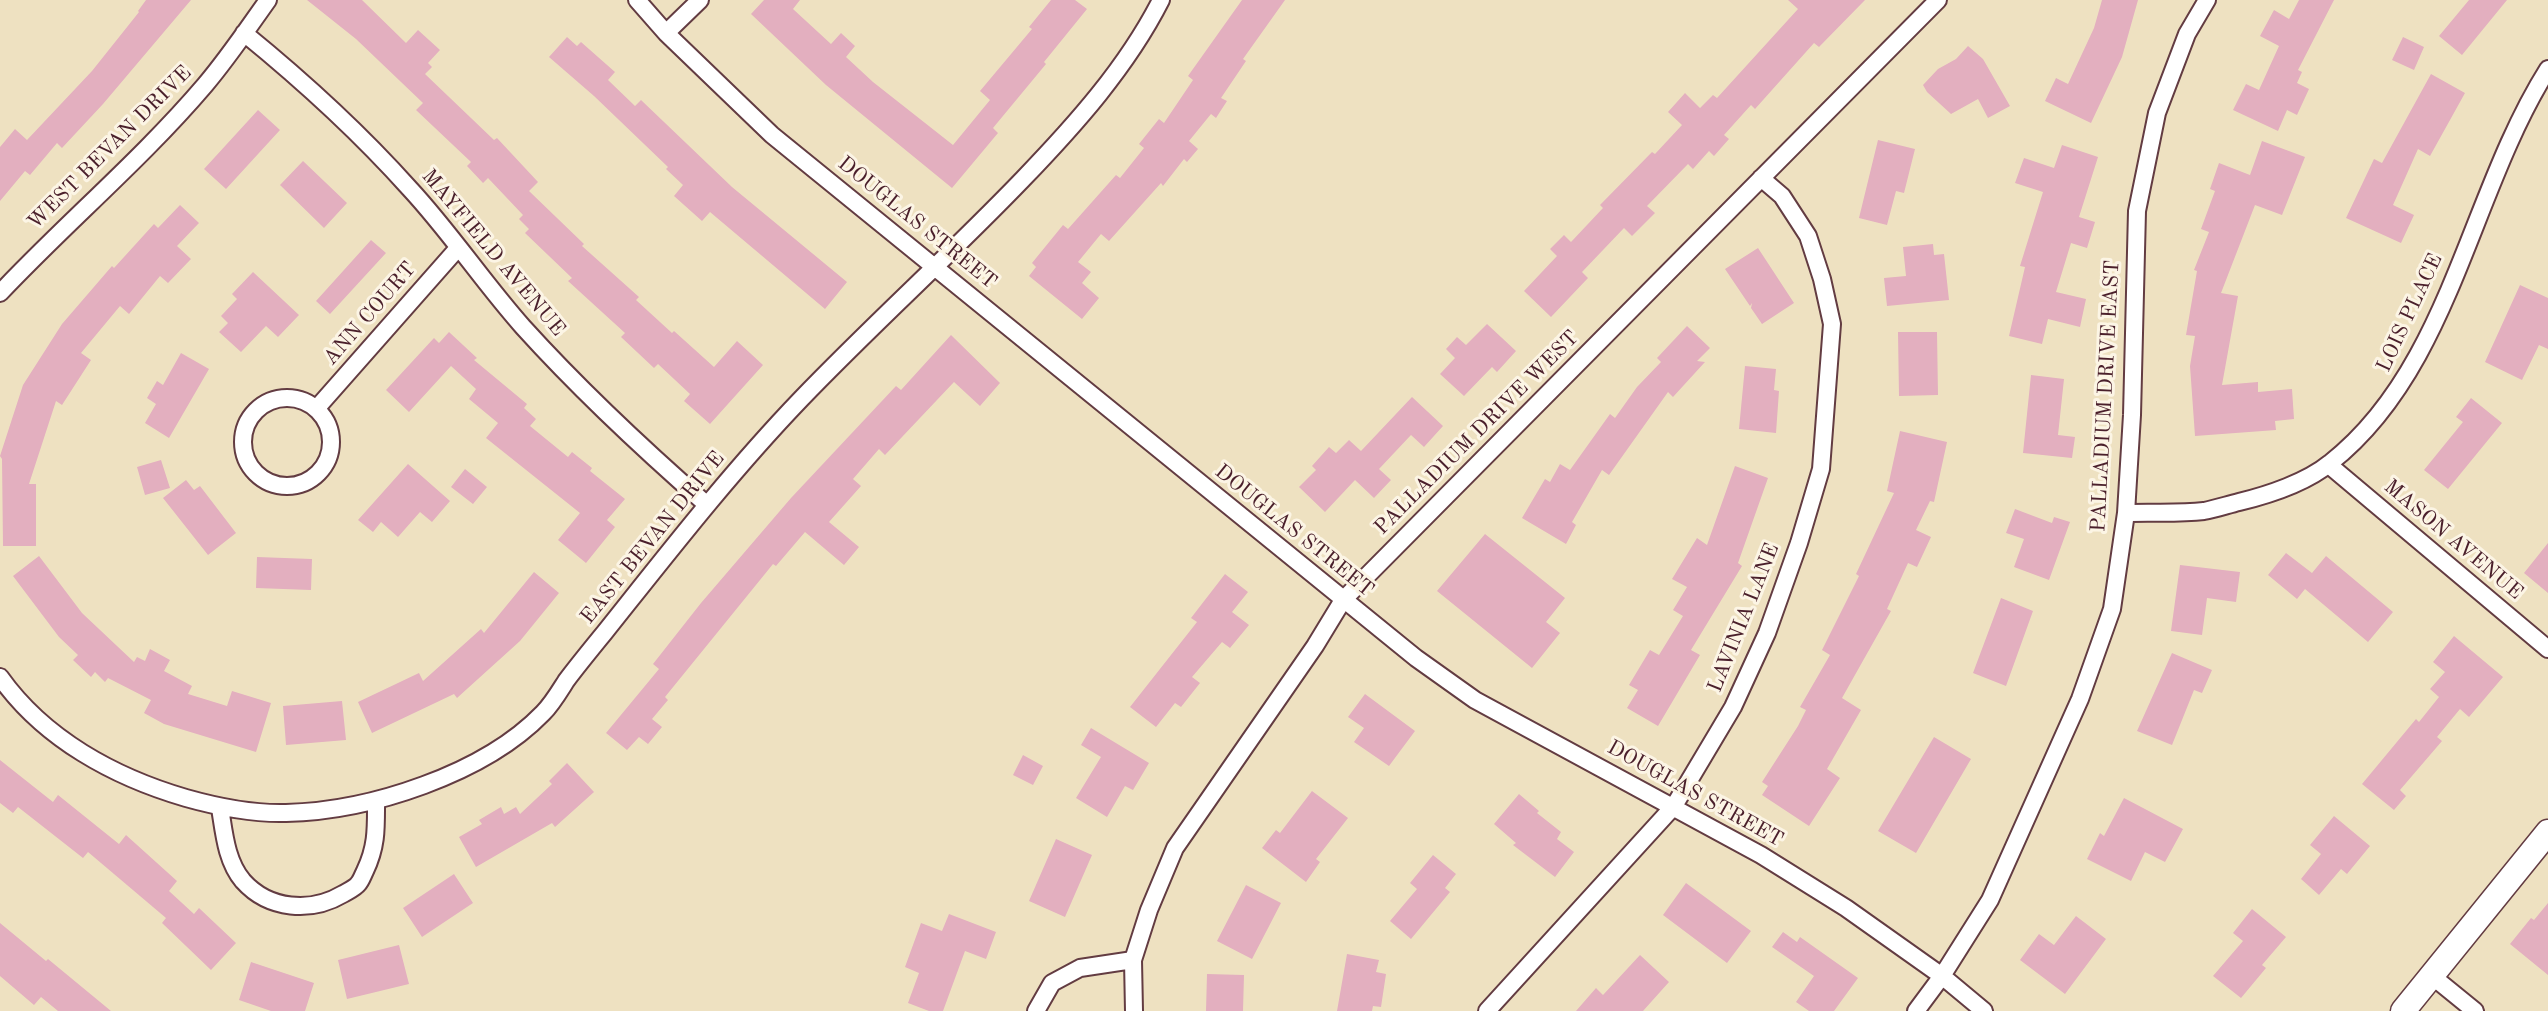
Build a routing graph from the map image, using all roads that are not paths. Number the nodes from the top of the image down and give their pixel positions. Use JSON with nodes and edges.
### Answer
{"nodes":[{"id":1,"x":268,"y":0,"type":"edge"},
{"id":2,"x":637,"y":0,"type":"edge"},
{"id":3,"x":700,"y":0,"type":"edge"},
{"id":4,"x":1161,"y":0,"type":"edge"},
{"id":5,"x":1938,"y":0,"type":"edge"},
{"id":6,"x":2207,"y":0,"type":"edge"},
{"id":7,"x":244,"y":33,"type":"junction"},
{"id":8,"x":666,"y":33,"type":"junction"},
{"id":9,"x":2548,"y":69,"type":"edge"},
{"id":10,"x":1761,"y":178,"type":"junction"},
{"id":11,"x":458,"y":248,"type":"junction"},
{"id":12,"x":936,"y":268,"type":"junction"},
{"id":13,"x":0,"y":293,"type":"edge"},
{"id":14,"x":316,"y":409,"type":"junction"},
{"id":15,"x":2329,"y":465,"type":"junction"},
{"id":16,"x":706,"y":504,"type":"junction"},
{"id":17,"x":2126,"y":513,"type":"junction"},
{"id":18,"x":1343,"y":600,"type":"junction"},
{"id":19,"x":2548,"y":650,"type":"edge"},
{"id":20,"x":0,"y":676,"type":"edge"},
{"id":21,"x":376,"y":800,"type":"junction"},
{"id":22,"x":1674,"y":806,"type":"junction"},
{"id":23,"x":220,"y":808,"type":"junction"},
{"id":24,"x":2548,"y":832,"type":"edge"},
{"id":25,"x":1133,"y":960,"type":"junction"},
{"id":26,"x":1942,"y":976,"type":"junction"},
{"id":27,"x":2432,"y":976,"type":"junction"},
{"id":28,"x":1036,"y":1011,"type":"edge"},
{"id":29,"x":1134,"y":1011,"type":"edge"},
{"id":30,"x":1487,"y":1011,"type":"edge"},
{"id":31,"x":1916,"y":1011,"type":"edge"},
{"id":32,"x":1984,"y":1011,"type":"edge"},
{"id":33,"x":2403,"y":1011,"type":"edge"},
{"id":34,"x":2475,"y":1011,"type":"edge"}],
"edges":[{"from":1,"to":7,"type":"street","name":"WEST BEVAN DRIVE"},
{"from":2,"to":8,"type":"street","name":"DOUGLAS STREET"},
{"from":3,"to":8,"type":"street"},
{"from":4,"to":12,"type":"street","name":"EAST BEVAN DRIVE"},
{"from":5,"to":10,"type":"street","name":"PALLADIUM DRIVE WEST"},
{"from":6,"to":17,"type":"street","name":"PALLADIUM DRIVE EAST"},
{"from":7,"to":11,"type":"street","name":"MAYFIELD AVENUE"},
{"from":7,"to":13,"type":"street","name":"WEST BEVAN DRIVE"},
{"from":8,"to":12,"type":"street","name":"DOUGLAS STREET"},
{"from":9,"to":15,"type":"street","name":"LOIS PLACE"},
{"from":10,"to":18,"type":"street","name":"PALLADIUM DRIVE WEST"},
{"from":10,"to":22,"type":"street","name":"LAVINIA LANE"},
{"from":11,"to":14,"type":"street","name":"ANN COURT"},
{"from":11,"to":16,"type":"street","name":"MAYFIELD AVENUE"},
{"from":12,"to":16,"type":"street","name":"EAST BEVAN DRIVE"},
{"from":12,"to":18,"type":"street","name":"DOUGLAS STREET"},
{"from":14,"to":14,"type":"street"},
{"from":15,"to":17,"type":"street","name":"LOIS PLACE"},
{"from":15,"to":19,"type":"street","name":"MASON AVENUE"},
{"from":16,"to":21,"type":"street","name":"EAST BEVAN DRIVE"},
{"from":17,"to":26,"type":"street","name":"PALLADIUM DRIVE EAST"},
{"from":18,"to":22,"type":"street","name":"DOUGLAS STREET"},
{"from":18,"to":25,"type":"street","name":"PALLADIUM DRIVE WEST"},
{"from":20,"to":23,"type":"street","name":"EAST BEVAN DRIVE"},
{"from":21,"to":23,"type":"street","name":"EAST BEVAN DRIVE"},
{"from":21,"to":23,"type":"street"},
{"from":22,"to":26,"type":"street","name":"DOUGLAS STREET"},
{"from":22,"to":30,"type":"street","name":"LAVINIA LANE"},
{"from":24,"to":27,"type":"main road"},
{"from":25,"to":28,"type":"street"},
{"from":25,"to":29,"type":"street","name":"PALLADIUM DRIVE WEST"},
{"from":26,"to":31,"type":"street","name":"PALLADIUM DRIVE EAST"},
{"from":26,"to":32,"type":"street","name":"DOUGLAS STREET"},
{"from":27,"to":33,"type":"main road"},
{"from":27,"to":34,"type":"street"}]}
